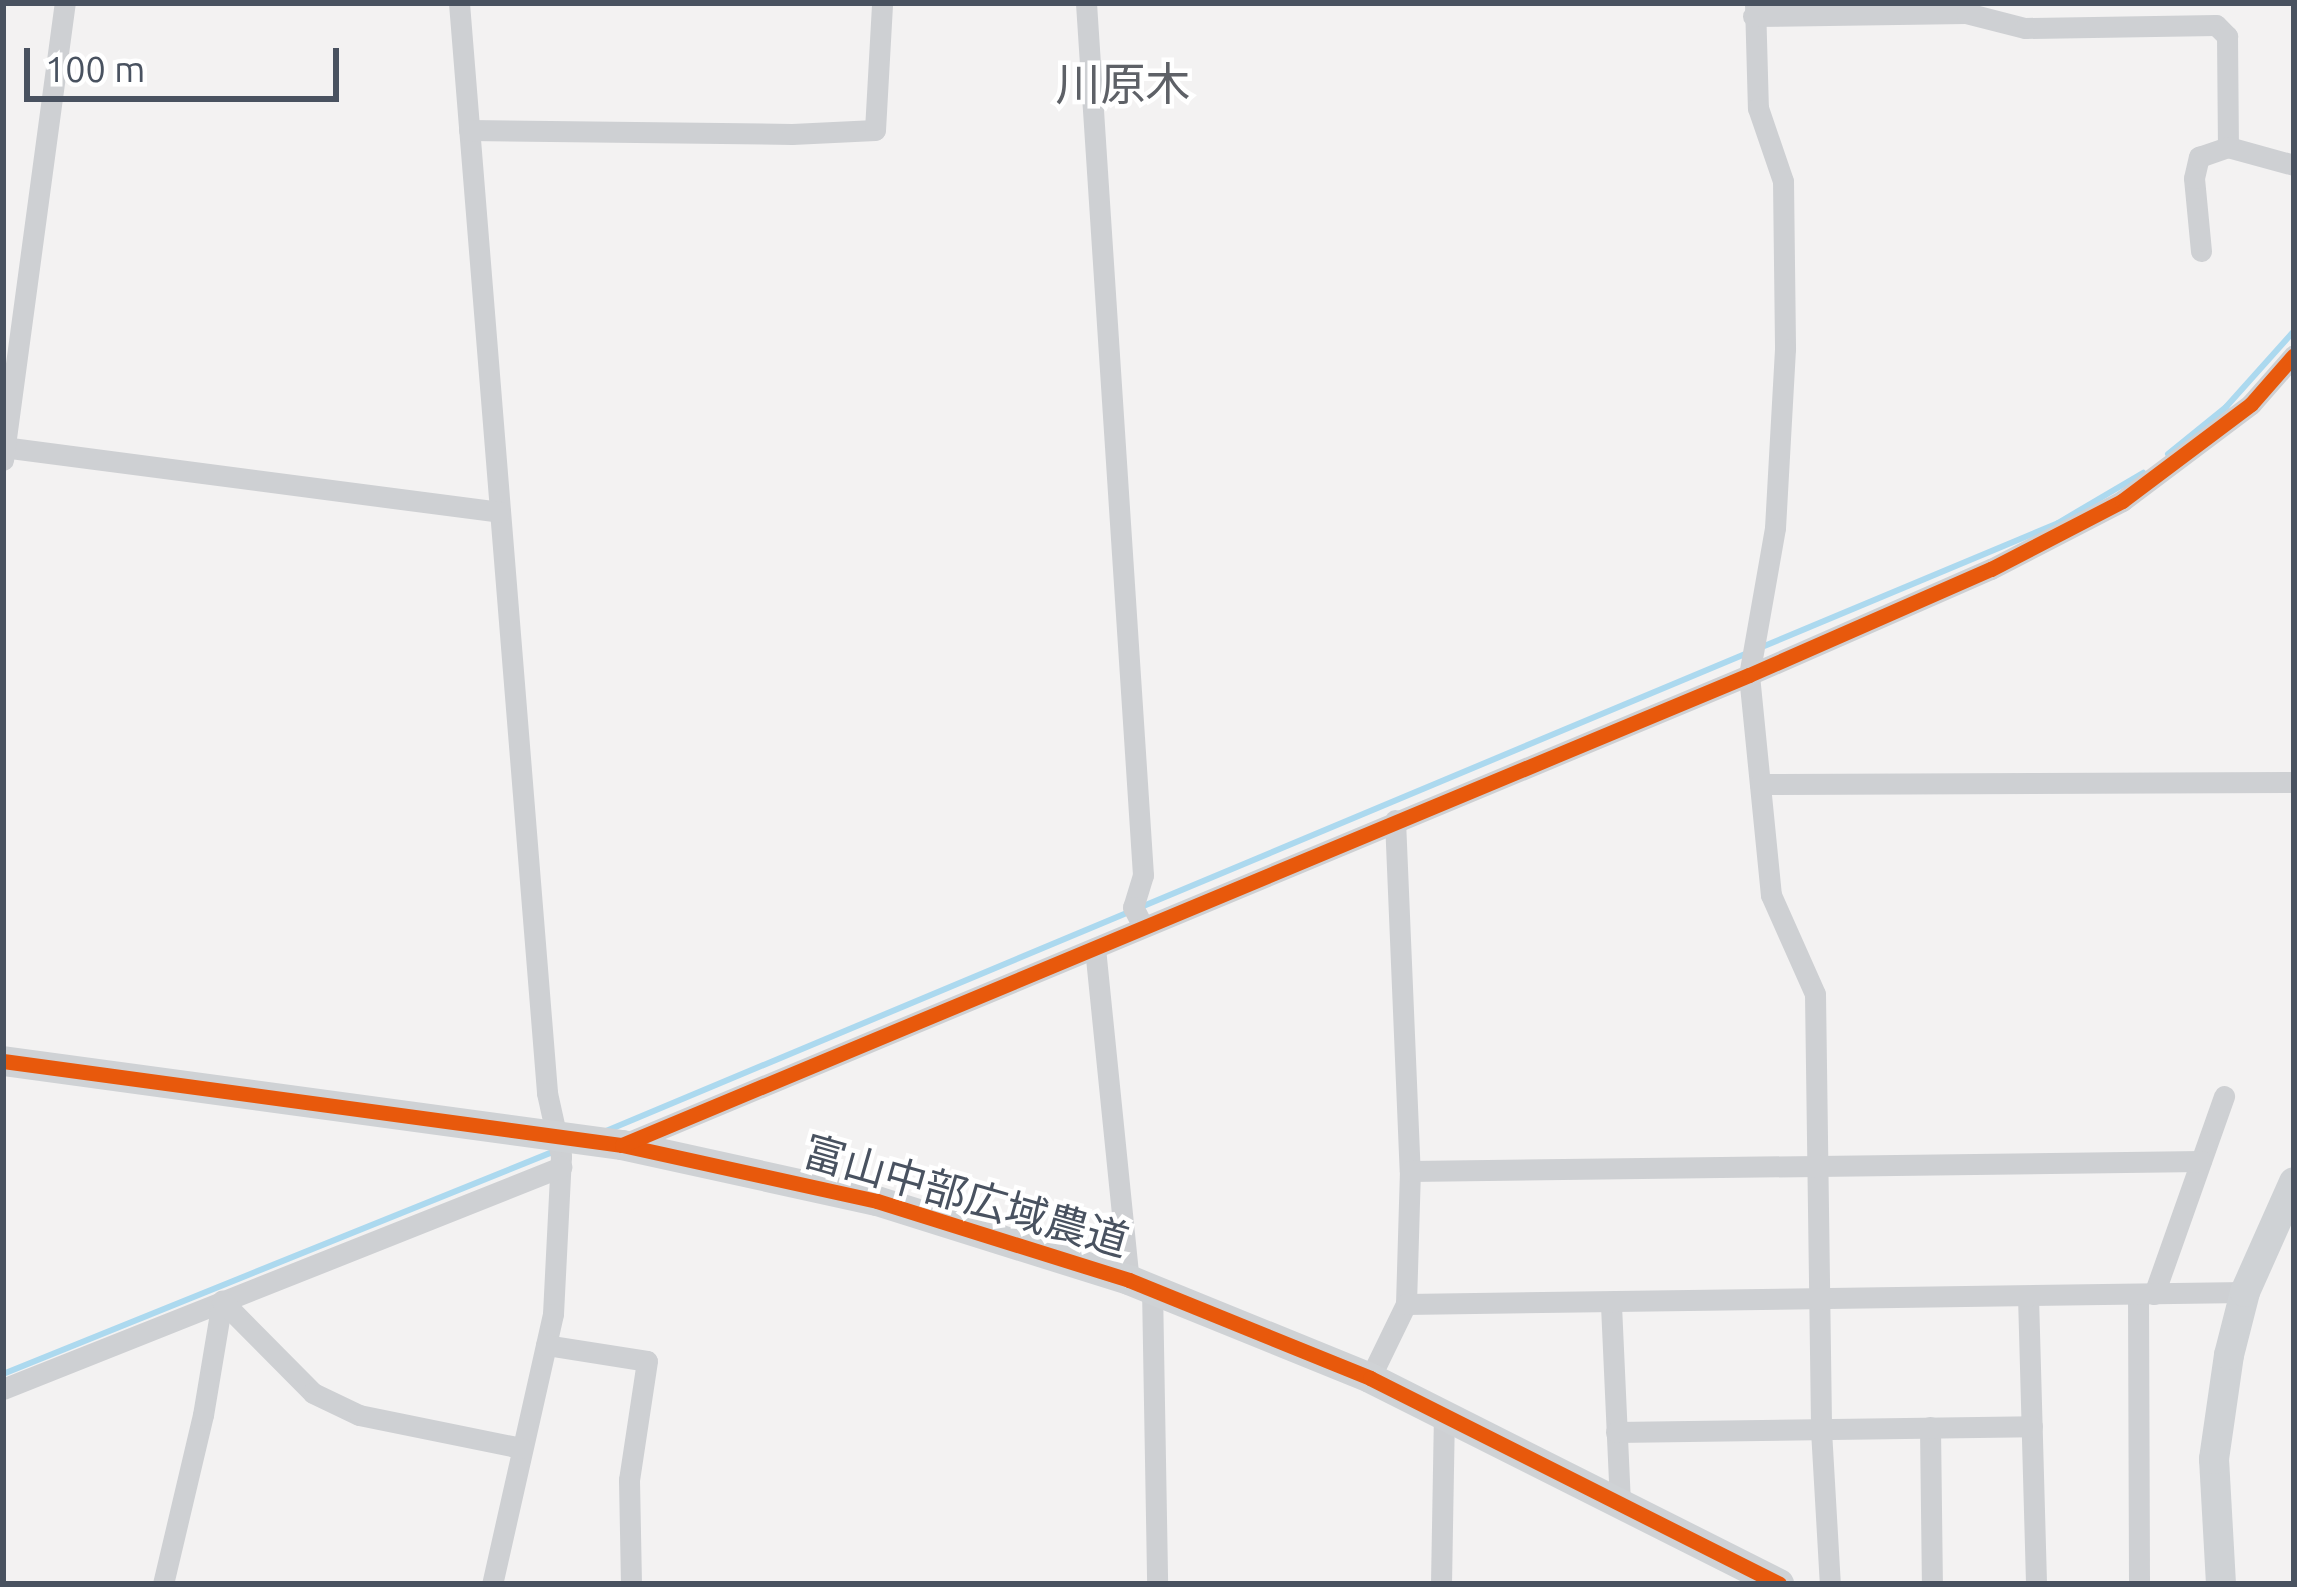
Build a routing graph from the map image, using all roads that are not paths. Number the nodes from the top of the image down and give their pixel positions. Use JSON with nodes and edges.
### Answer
{"nodes":[{"id":1,"x":65,"y":3,"type":"edge"},
{"id":2,"x":459,"y":3,"type":"edge"},
{"id":3,"x":882,"y":3,"type":"edge"},
{"id":4,"x":1086,"y":3,"type":"edge"},
{"id":5,"x":1754,"y":10,"type":"edge"},
{"id":6,"x":469,"y":130,"type":"junction"},
{"id":7,"x":2228,"y":147,"type":"junction"},
{"id":8,"x":2294,"y":165,"type":"edge"},
{"id":9,"x":2201,"y":251,"type":"dead end"},
{"id":10,"x":2294,"y":355,"type":"edge"},
{"id":11,"x":4,"y":452,"type":"edge"},
{"id":12,"x":500,"y":512,"type":"junction"},
{"id":13,"x":1749,"y":675,"type":"junction"},
{"id":14,"x":2294,"y":782,"type":"edge"},
{"id":15,"x":1760,"y":784,"type":"junction"},
{"id":16,"x":1394,"y":820,"type":"junction"},
{"id":17,"x":1143,"y":927,"type":"junction"},
{"id":18,"x":1095,"y":948,"type":"junction"},
{"id":19,"x":3,"y":1061,"type":"edge"},
{"id":20,"x":2224,"y":1096,"type":"dead end"},
{"id":21,"x":560,"y":1135,"type":"junction"},
{"id":22,"x":622,"y":1145,"type":"junction"},
{"id":23,"x":2201,"y":1161,"type":"junction"},
{"id":24,"x":561,"y":1167,"type":"junction"},
{"id":25,"x":1819,"y":1168,"type":"junction"},
{"id":26,"x":1410,"y":1171,"type":"junction"},
{"id":27,"x":2294,"y":1181,"type":"edge"},
{"id":28,"x":1140,"y":1284,"type":"junction"},
{"id":29,"x":2246,"y":1292,"type":"junction"},
{"id":30,"x":2146,"y":1294,"type":"junction"},
{"id":31,"x":2028,"y":1297,"type":"junction"},
{"id":32,"x":1818,"y":1300,"type":"junction"},
{"id":33,"x":222,"y":1301,"type":"junction"},
{"id":34,"x":1406,"y":1304,"type":"junction"},
{"id":35,"x":1611,"y":1305,"type":"junction"},
{"id":36,"x":546,"y":1345,"type":"junction"},
{"id":37,"x":1370,"y":1378,"type":"junction"},
{"id":38,"x":3,"y":1389,"type":"edge"},
{"id":39,"x":1444,"y":1415,"type":"junction"},
{"id":40,"x":2032,"y":1426,"type":"junction"},
{"id":41,"x":1930,"y":1427,"type":"junction"},
{"id":42,"x":1821,"y":1430,"type":"junction"},
{"id":43,"x":1616,"y":1432,"type":"junction"},
{"id":44,"x":521,"y":1448,"type":"junction"},
{"id":45,"x":1620,"y":1504,"type":"junction"},
{"id":46,"x":163,"y":1584,"type":"edge"},
{"id":47,"x":492,"y":1584,"type":"edge"},
{"id":48,"x":631,"y":1584,"type":"edge"},
{"id":49,"x":1156,"y":1584,"type":"edge"},
{"id":50,"x":1441,"y":1584,"type":"edge"},
{"id":51,"x":1779,"y":1584,"type":"edge"},
{"id":52,"x":1830,"y":1584,"type":"edge"},
{"id":53,"x":1932,"y":1584,"type":"edge"},
{"id":54,"x":2036,"y":1584,"type":"edge"},
{"id":55,"x":2140,"y":1584,"type":"edge"},
{"id":56,"x":2221,"y":1584,"type":"edge"}],
"edges":[{"from":1,"to":11,"type":"street"},
{"from":2,"to":6,"type":"street"},
{"from":3,"to":6,"type":"street"},
{"from":4,"to":17,"type":"street"},
{"from":5,"to":7,"type":"street"},
{"from":5,"to":13,"type":"street"},
{"from":6,"to":12,"type":"street"},
{"from":7,"to":8,"type":"street"},
{"from":7,"to":9,"type":"street"},
{"from":10,"to":13,"type":"street"},
{"from":11,"to":12,"type":"street"},
{"from":12,"to":21,"type":"street"},
{"from":13,"to":15,"type":"street"},
{"from":13,"to":16,"type":"street"},
{"from":14,"to":15,"type":"street"},
{"from":15,"to":25,"type":"street"},
{"from":16,"to":17,"type":"street"},
{"from":16,"to":26,"type":"street"},
{"from":17,"to":18,"type":"street"},
{"from":18,"to":22,"type":"street"},
{"from":18,"to":28,"type":"street"},
{"from":19,"to":21,"type":"street","name":"富山中部広域農道"},
{"from":20,"to":23,"type":"street"},
{"from":21,"to":22,"type":"street","name":"富山中部広域農道"},
{"from":21,"to":24,"type":"street"},
{"from":22,"to":28,"type":"street","name":"富山中部広域農道"},
{"from":23,"to":25,"type":"street"},
{"from":23,"to":30,"type":"street"},
{"from":24,"to":33,"type":"street"},
{"from":24,"to":36,"type":"street"},
{"from":25,"to":26,"type":"street"},
{"from":25,"to":32,"type":"street"},
{"from":26,"to":34,"type":"street"},
{"from":27,"to":29,"type":"street"},
{"from":28,"to":37,"type":"street","name":"富山中部広域農道"},
{"from":28,"to":49,"type":"street"},
{"from":29,"to":30,"type":"street"},
{"from":29,"to":56,"type":"street"},
{"from":30,"to":31,"type":"street"},
{"from":30,"to":55,"type":"street"},
{"from":31,"to":32,"type":"street"},
{"from":31,"to":40,"type":"street"},
{"from":32,"to":35,"type":"street"},
{"from":32,"to":42,"type":"street"},
{"from":33,"to":38,"type":"street"},
{"from":33,"to":44,"type":"street"},
{"from":33,"to":46,"type":"street"},
{"from":34,"to":35,"type":"street"},
{"from":34,"to":37,"type":"street"},
{"from":35,"to":43,"type":"street"},
{"from":36,"to":44,"type":"street"},
{"from":36,"to":48,"type":"street"},
{"from":37,"to":39,"type":"street","name":"富山中部広域農道"},
{"from":39,"to":45,"type":"street","name":"富山中部広域農道"},
{"from":39,"to":50,"type":"street"},
{"from":40,"to":41,"type":"street"},
{"from":40,"to":54,"type":"street"},
{"from":41,"to":42,"type":"street"},
{"from":41,"to":53,"type":"street"},
{"from":42,"to":43,"type":"street"},
{"from":42,"to":52,"type":"street"},
{"from":43,"to":45,"type":"street"},
{"from":44,"to":47,"type":"street"},
{"from":45,"to":51,"type":"street","name":"富山中部広域農道"}]}
